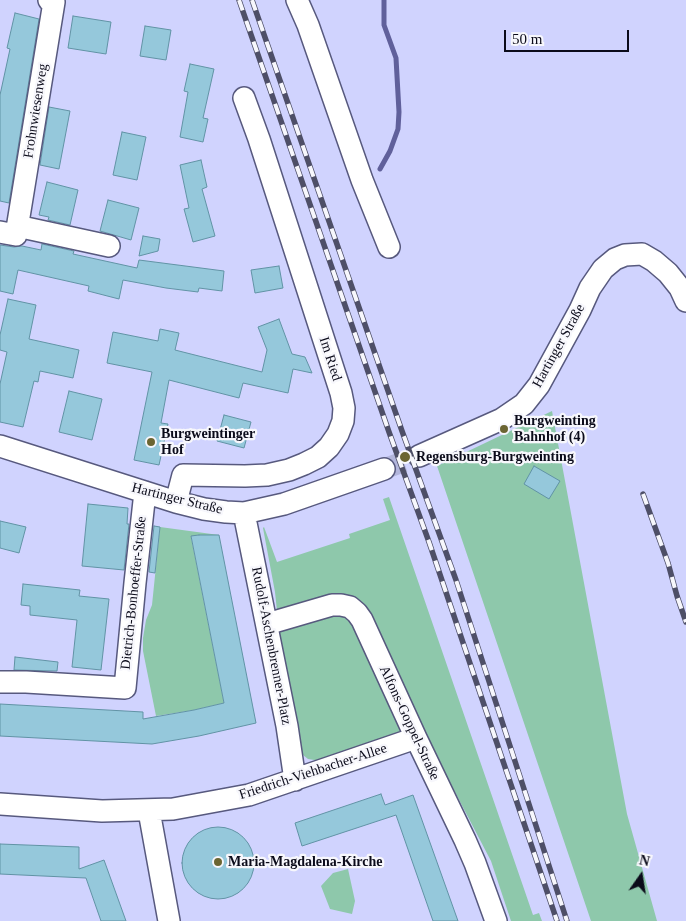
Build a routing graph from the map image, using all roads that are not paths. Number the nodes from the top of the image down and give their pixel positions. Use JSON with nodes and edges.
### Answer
{"nodes":[{"id":1,"x":49,"y":0,"type":"edge"},
{"id":2,"x":297,"y":0,"type":"edge"},
{"id":3,"x":244,"y":98,"type":"dead end"},
{"id":4,"x":9,"y":229,"type":"edge"},
{"id":5,"x":108,"y":246,"type":"dead end"},
{"id":6,"x":389,"y":246,"type":"dead end"},
{"id":7,"x":686,"y":301,"type":"edge"},
{"id":8,"x":0,"y":446,"type":"edge"},
{"id":9,"x":419,"y":456,"type":"tunnel mouth"},
{"id":10,"x":384,"y":469,"type":"tunnel mouth"},
{"id":11,"x":145,"y":492,"type":"junction"},
{"id":12,"x":176,"y":502,"type":"junction"},
{"id":13,"x":244,"y":513,"type":"junction"},
{"id":14,"x":267,"y":624,"type":"junction"},
{"id":15,"x":0,"y":682,"type":"edge"},
{"id":16,"x":416,"y":738,"type":"junction"},
{"id":17,"x":296,"y":780,"type":"junction"},
{"id":18,"x":0,"y":804,"type":"edge"},
{"id":19,"x":149,"y":811,"type":"junction"},
{"id":20,"x":169,"y":921,"type":"edge"},
{"id":21,"x":496,"y":921,"type":"edge"}],
"edges":[{"from":1,"to":4,"type":"street","name":"Frohnwiesenweg"},
{"from":2,"to":6,"type":"street"},
{"from":3,"to":12,"type":"street","name":"Im Ried"},
{"from":4,"to":5,"type":"street","name":"Frohnwiesenweg"},
{"from":7,"to":9,"type":"street","name":"Hartinger Straße"},
{"from":8,"to":11,"type":"street","name":"Hartinger Straße"},
{"from":10,"to":13,"type":"street","name":"Hartinger Straße"},
{"from":11,"to":12,"type":"street","name":"Hartinger Straße"},
{"from":11,"to":15,"type":"street","name":"Dietrich-Bonhoeffer-Straße"},
{"from":12,"to":13,"type":"street","name":"Hartinger Straße"},
{"from":13,"to":14,"type":"street","name":"Rudolf-Aschenbrenner-Platz"},
{"from":14,"to":16,"type":"street","name":"Alfons-Goppel-Straße"},
{"from":14,"to":17,"type":"street","name":"Rudolf-Aschenbrenner-Platz"},
{"from":16,"to":17,"type":"street","name":"Friedrich-Viehbacher-Allee"},
{"from":16,"to":21,"type":"street","name":"Alfons-Goppel-Straße"},
{"from":17,"to":19,"type":"street","name":"Friedrich-Viehbacher-Allee"},
{"from":18,"to":19,"type":"street","name":"Friedrich-Viehbacher-Allee"},
{"from":19,"to":20,"type":"street"}]}
